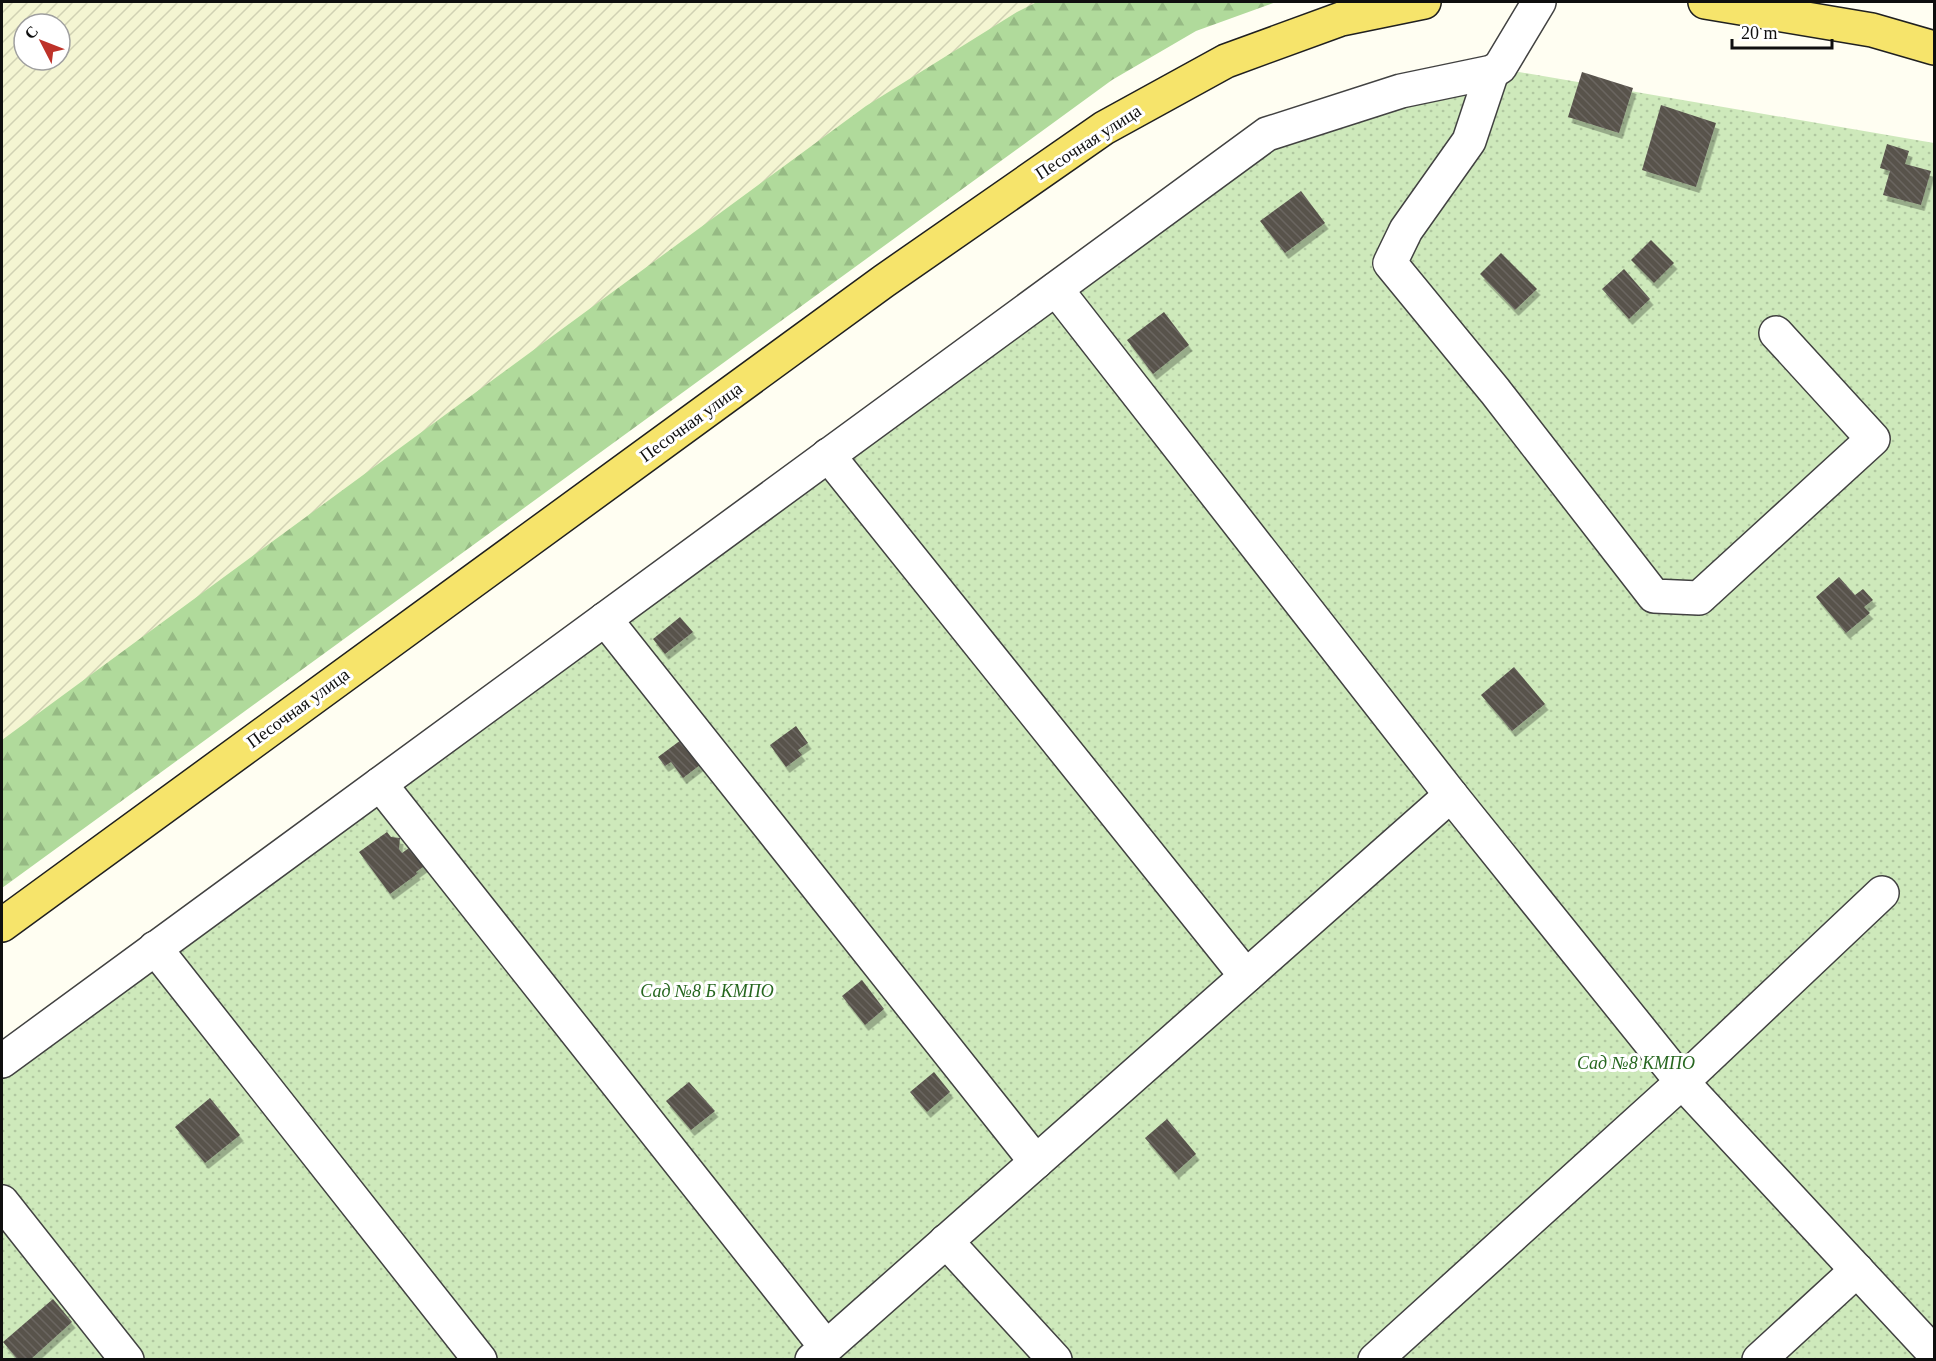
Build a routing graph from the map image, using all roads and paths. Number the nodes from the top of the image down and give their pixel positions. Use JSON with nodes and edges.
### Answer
{"nodes":[{"id":1,"x":1424,"y":2,"type":"edge"},
{"id":2,"x":1539,"y":2,"type":"edge"},
{"id":3,"x":1705,"y":2,"type":"edge"},
{"id":4,"x":1935,"y":48,"type":"edge"},
{"id":5,"x":1492,"y":72,"type":"junction"},
{"id":6,"x":1056,"y":289,"type":"junction"},
{"id":7,"x":1776,"y":333,"type":"dead end"},
{"id":8,"x":828,"y":455,"type":"junction"},
{"id":9,"x":605,"y":619,"type":"junction"},
{"id":10,"x":380,"y":784,"type":"junction"},
{"id":11,"x":1451,"y":795,"type":"junction"},
{"id":12,"x":1882,"y":893,"type":"dead end"},
{"id":13,"x":2,"y":925,"type":"edge"},
{"id":14,"x":155,"y":948,"type":"junction"},
{"id":15,"x":1246,"y":976,"type":"junction"},
{"id":16,"x":2,"y":1060,"type":"edge"},
{"id":17,"x":1682,"y":1082,"type":"junction"},
{"id":18,"x":1036,"y":1162,"type":"junction"},
{"id":19,"x":2,"y":1202,"type":"edge"},
{"id":20,"x":945,"y":1242,"type":"junction"},
{"id":21,"x":1857,"y":1270,"type":"junction"},
{"id":22,"x":819,"y":1353,"type":"edge"},
{"id":23,"x":1935,"y":1353,"type":"edge"},
{"id":24,"x":126,"y":1359,"type":"edge"},
{"id":25,"x":480,"y":1359,"type":"edge"},
{"id":26,"x":1056,"y":1359,"type":"edge"},
{"id":27,"x":1375,"y":1359,"type":"edge"},
{"id":28,"x":1759,"y":1359,"type":"edge"}],
"edges":[{"from":1,"to":13,"type":"main road","name":"Песочная улица"},
{"from":2,"to":5,"type":"lane"},
{"from":3,"to":4,"type":"main road"},
{"from":5,"to":6,"type":"lane"},
{"from":5,"to":7,"type":"lane"},
{"from":6,"to":8,"type":"lane"},
{"from":6,"to":11,"type":"lane"},
{"from":8,"to":9,"type":"lane"},
{"from":8,"to":15,"type":"lane"},
{"from":9,"to":10,"type":"lane"},
{"from":9,"to":18,"type":"lane"},
{"from":10,"to":14,"type":"lane"},
{"from":10,"to":22,"type":"lane"},
{"from":11,"to":15,"type":"lane"},
{"from":11,"to":17,"type":"lane"},
{"from":12,"to":17,"type":"lane"},
{"from":14,"to":16,"type":"lane"},
{"from":14,"to":25,"type":"lane"},
{"from":15,"to":18,"type":"lane"},
{"from":17,"to":21,"type":"lane"},
{"from":17,"to":27,"type":"lane"},
{"from":18,"to":20,"type":"lane"},
{"from":19,"to":24,"type":"lane"},
{"from":20,"to":22,"type":"lane"},
{"from":20,"to":26,"type":"lane"},
{"from":21,"to":23,"type":"lane"},
{"from":21,"to":28,"type":"lane"}]}
